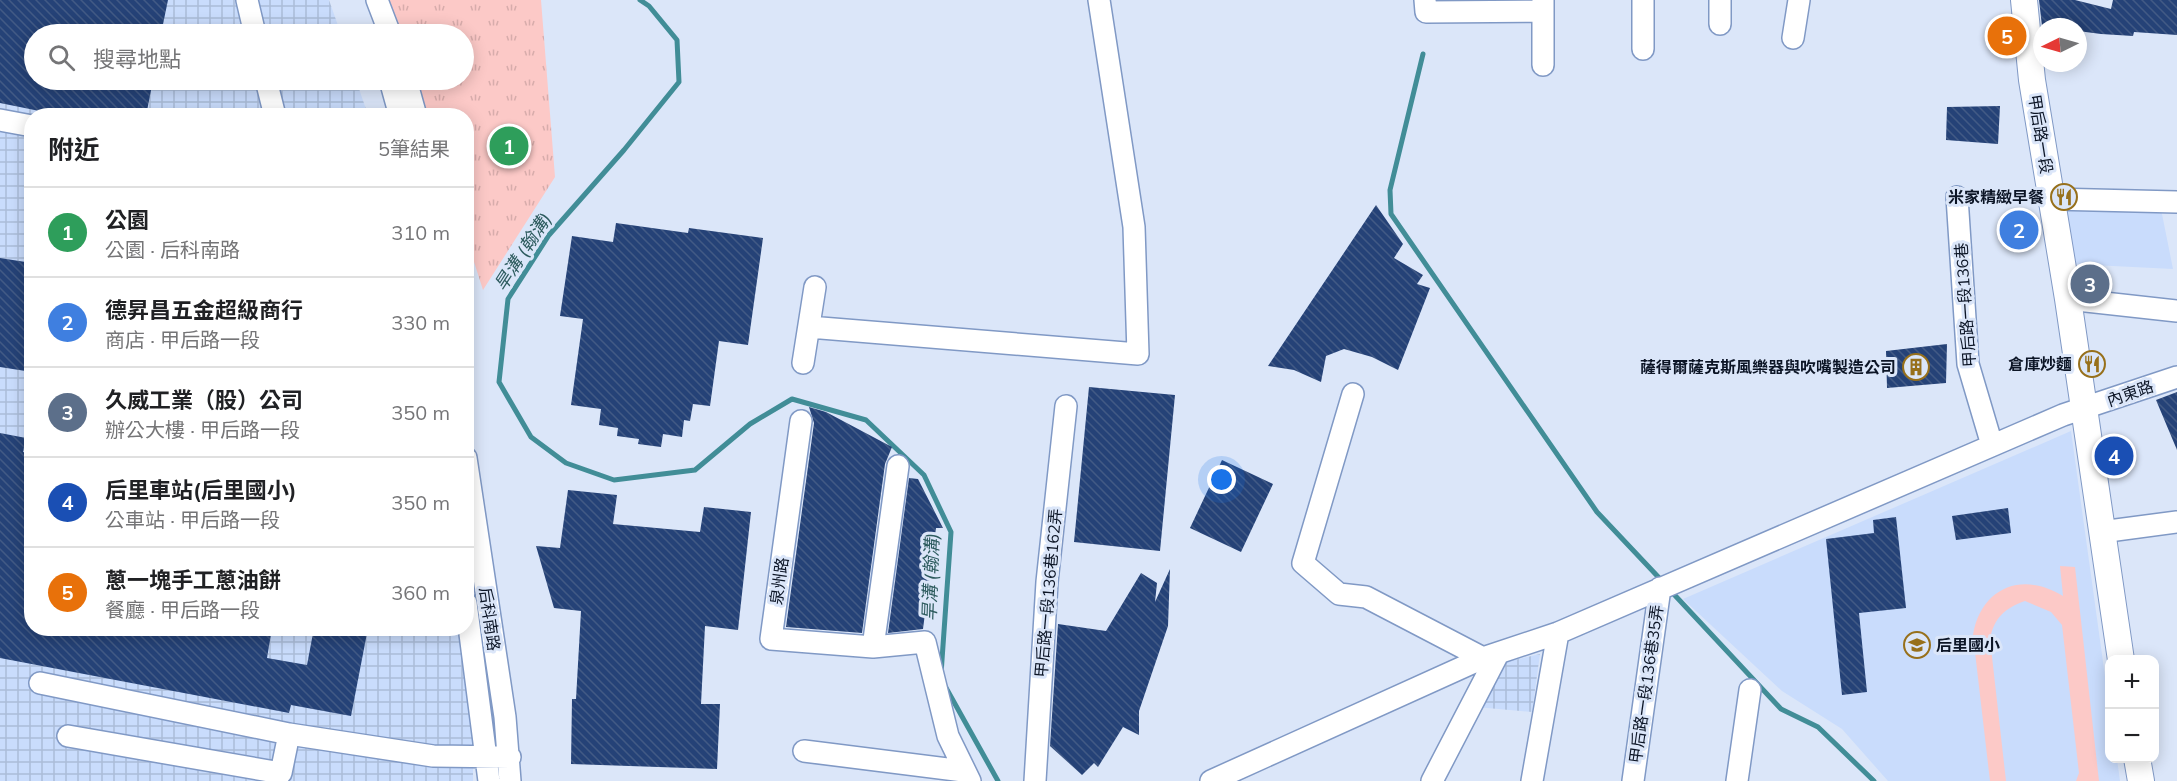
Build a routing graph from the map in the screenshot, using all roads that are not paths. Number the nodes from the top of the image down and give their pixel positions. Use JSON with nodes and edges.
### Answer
{"nodes":[{"id":1,"x":247,"y":0,"type":"edge"},
{"id":2,"x":364,"y":0,"type":"edge"},
{"id":3,"x":377,"y":0,"type":"edge"},
{"id":4,"x":1099,"y":0,"type":"edge"},
{"id":5,"x":1425,"y":0,"type":"edge"},
{"id":6,"x":1643,"y":0,"type":"edge"},
{"id":7,"x":1720,"y":0,"type":"edge"},
{"id":8,"x":1799,"y":0,"type":"edge"},
{"id":9,"x":2024,"y":0,"type":"edge"},
{"id":10,"x":1543,"y":5,"type":"edge"},
{"id":11,"x":253,"y":24,"type":"edge"},
{"id":12,"x":372,"y":24,"type":"edge"},
{"id":13,"x":386,"y":24,"type":"edge"},
{"id":14,"x":1720,"y":24,"type":"dead end"},
{"id":15,"x":1793,"y":39,"type":"dead end"},
{"id":16,"x":1643,"y":49,"type":"dead end"},
{"id":17,"x":1543,"y":65,"type":"dead end"},
{"id":18,"x":268,"y":90,"type":"edge"},
{"id":19,"x":393,"y":90,"type":"edge"},
{"id":20,"x":409,"y":90,"type":"edge"},
{"id":21,"x":273,"y":108,"type":"edge"},
{"id":22,"x":398,"y":108,"type":"edge"},
{"id":23,"x":414,"y":108,"type":"edge"},
{"id":24,"x":0,"y":120,"type":"edge"},
{"id":25,"x":24,"y":124,"type":"edge"},
{"id":26,"x":1957,"y":197,"type":"dead end"},
{"id":27,"x":2052,"y":199,"type":"junction"},
{"id":28,"x":2177,"y":202,"type":"edge"},
{"id":29,"x":816,"y":287,"type":"dead end"},
{"id":30,"x":2068,"y":299,"type":"junction"},
{"id":31,"x":2177,"y":311,"type":"edge"},
{"id":32,"x":809,"y":327,"type":"junction"},
{"id":33,"x":804,"y":363,"type":"dead end"},
{"id":34,"x":2177,"y":377,"type":"edge"},
{"id":35,"x":1353,"y":394,"type":"dead end"},
{"id":36,"x":1066,"y":406,"type":"dead end"},
{"id":37,"x":2084,"y":409,"type":"junction"},
{"id":38,"x":801,"y":421,"type":"dead end"},
{"id":39,"x":1992,"y":445,"type":"junction"},
{"id":40,"x":898,"y":466,"type":"dead end"},
{"id":41,"x":474,"y":512,"type":"edge"},
{"id":42,"x":2177,"y":522,"type":"edge"},
{"id":43,"x":2101,"y":532,"type":"junction"},
{"id":44,"x":1665,"y":585,"type":"junction"},
{"id":45,"x":1558,"y":633,"type":"junction"},
{"id":46,"x":471,"y":636,"type":"edge"},
{"id":47,"x":873,"y":647,"type":"junction"},
{"id":48,"x":2120,"y":655,"type":"edge"},
{"id":49,"x":1490,"y":656,"type":"junction"},
{"id":50,"x":40,"y":683,"type":"dead end"},
{"id":51,"x":1750,"y":690,"type":"dead end"},
{"id":52,"x":290,"y":734,"type":"junction"},
{"id":53,"x":68,"y":736,"type":"dead end"},
{"id":54,"x":804,"y":751,"type":"dead end"},
{"id":55,"x":510,"y":757,"type":"junction"},
{"id":56,"x":488,"y":758,"type":"junction"},
{"id":57,"x":2138,"y":763,"type":"edge"},
{"id":58,"x":966,"y":776,"type":"edge"},
{"id":59,"x":489,"y":781,"type":"edge"},
{"id":60,"x":510,"y":781,"type":"edge"},
{"id":61,"x":1035,"y":781,"type":"edge"},
{"id":62,"x":1211,"y":781,"type":"edge"},
{"id":63,"x":1432,"y":781,"type":"edge"},
{"id":64,"x":1532,"y":781,"type":"edge"},
{"id":65,"x":1633,"y":781,"type":"edge"},
{"id":66,"x":1737,"y":781,"type":"edge"},
{"id":67,"x":2140,"y":781,"type":"edge"}],
"edges":[{"from":1,"to":11,"type":"street"},
{"from":2,"to":12,"type":"street"},
{"from":3,"to":13,"type":"street"},
{"from":4,"to":32,"type":"street"},
{"from":5,"to":10,"type":"street"},
{"from":6,"to":16,"type":"street"},
{"from":7,"to":14,"type":"street"},
{"from":8,"to":15,"type":"street"},
{"from":9,"to":27,"type":"main road","name":"甲后路一段"},
{"from":10,"to":17,"type":"street"},
{"from":18,"to":21,"type":"street"},
{"from":19,"to":22,"type":"street"},
{"from":20,"to":23,"type":"street"},
{"from":24,"to":25,"type":"street"},
{"from":26,"to":39,"type":"street","name":"甲后路一段136巷"},
{"from":27,"to":28,"type":"street"},
{"from":27,"to":30,"type":"main road","name":"甲后路一段"},
{"from":29,"to":32,"type":"street"},
{"from":30,"to":31,"type":"street"},
{"from":30,"to":37,"type":"main road","name":"甲后路一段"},
{"from":32,"to":33,"type":"street"},
{"from":34,"to":37,"type":"street","name":"內東路"},
{"from":35,"to":49,"type":"street"},
{"from":36,"to":61,"type":"street","name":"甲后路一段136巷162弄"},
{"from":37,"to":39,"type":"street","name":"內東路"},
{"from":37,"to":43,"type":"main road","name":"甲后路一段"},
{"from":38,"to":47,"type":"street","name":"泉州路"},
{"from":39,"to":44,"type":"street","name":"內東路"},
{"from":40,"to":47,"type":"street"},
{"from":41,"to":55,"type":"street","name":"后科南路"},
{"from":42,"to":43,"type":"street"},
{"from":43,"to":48,"type":"main road","name":"甲后路一段"},
{"from":44,"to":45,"type":"street","name":"內東路"},
{"from":44,"to":65,"type":"street","name":"甲后路一段136巷35弄"},
{"from":45,"to":49,"type":"street","name":"內東路"},
{"from":45,"to":64,"type":"street"},
{"from":46,"to":56,"type":"street","name":"后科南路"},
{"from":47,"to":58,"type":"street","name":"泉州路"},
{"from":49,"to":62,"type":"street","name":"內東路"},
{"from":49,"to":63,"type":"street"},
{"from":50,"to":52,"type":"street"},
{"from":51,"to":66,"type":"street"},
{"from":52,"to":53,"type":"street"},
{"from":52,"to":56,"type":"street"},
{"from":54,"to":58,"type":"street"},
{"from":55,"to":56,"type":"street"},
{"from":55,"to":60,"type":"street","name":"后科南路"},
{"from":56,"to":59,"type":"street","name":"后科南路"},
{"from":57,"to":67,"type":"main road"}]}
